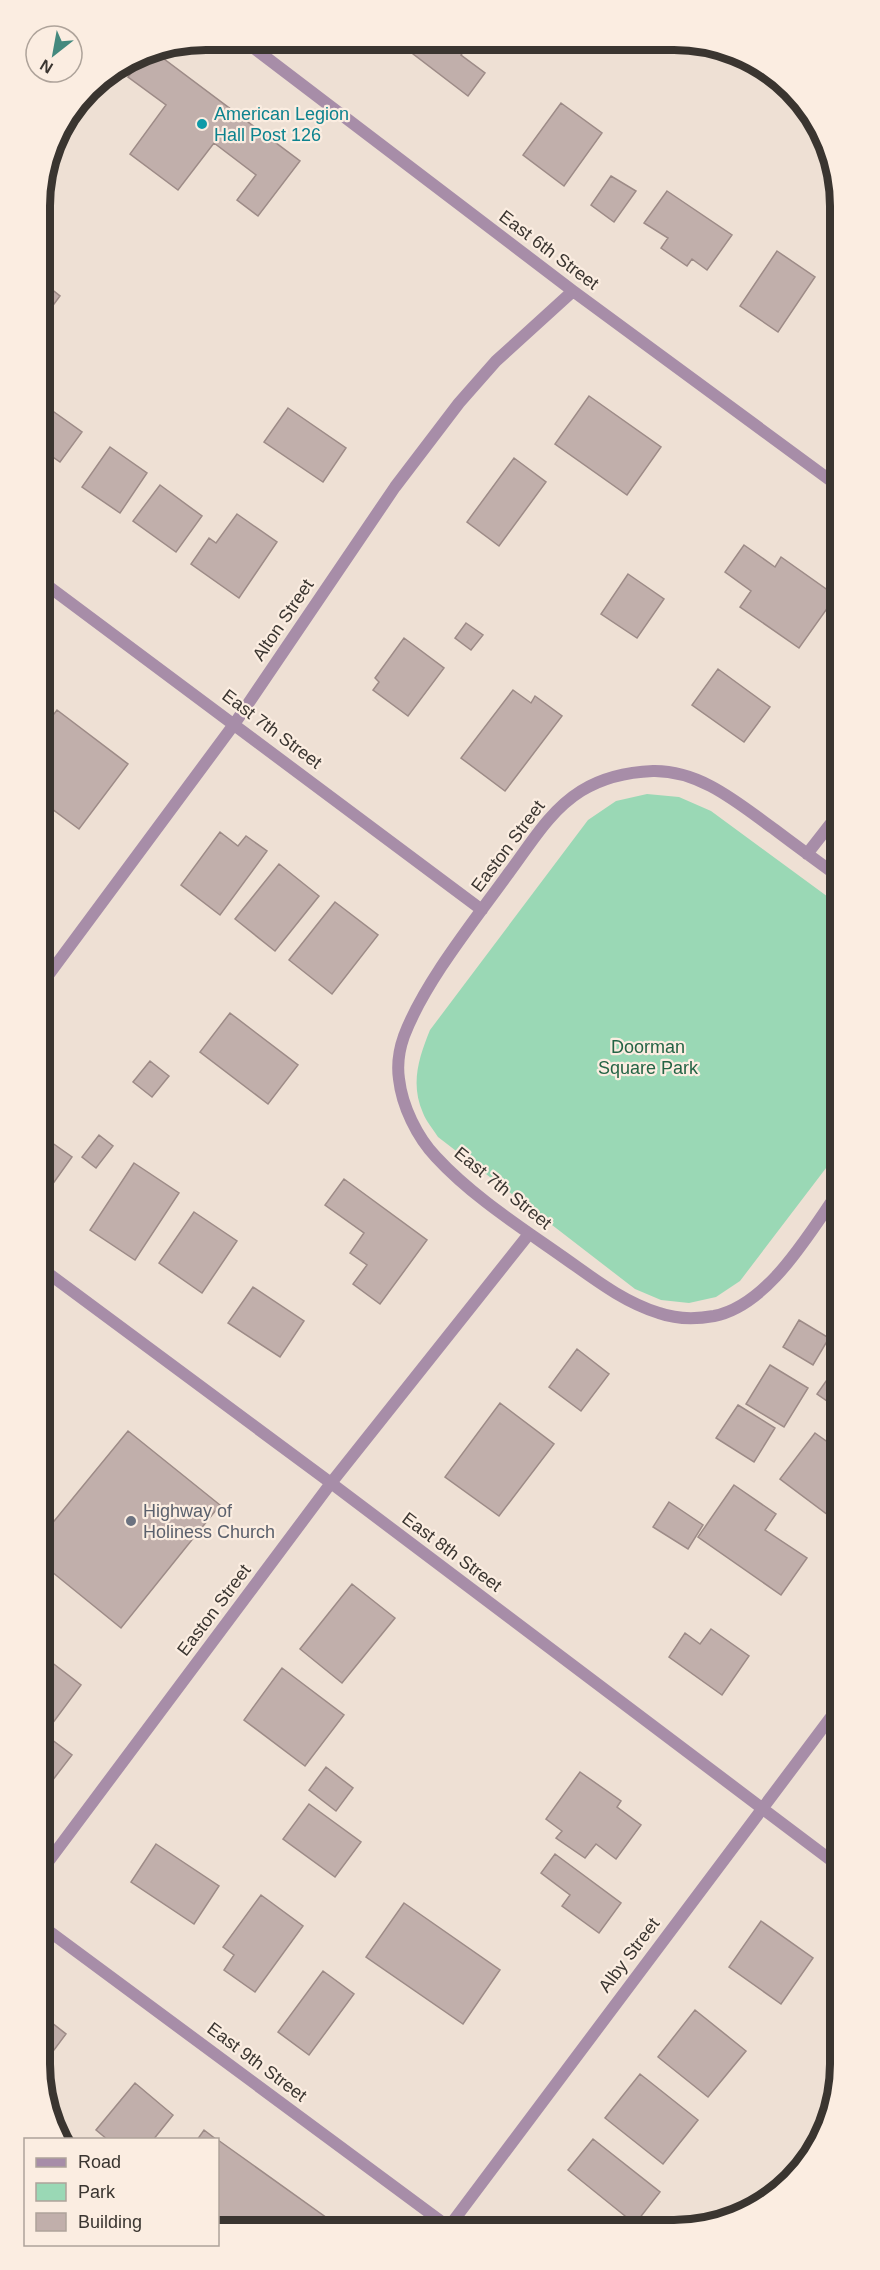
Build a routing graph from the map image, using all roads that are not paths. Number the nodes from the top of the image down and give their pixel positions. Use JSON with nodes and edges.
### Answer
{"nodes":[{"id":1,"x":256,"y":50,"type":"edge"},
{"id":2,"x":573,"y":291,"type":"junction"},
{"id":3,"x":830,"y":480,"type":"edge"},
{"id":4,"x":50,"y":587,"type":"edge"},
{"id":5,"x":235,"y":723,"type":"junction"},
{"id":6,"x":830,"y":825,"type":"edge"},
{"id":7,"x":807,"y":854,"type":"junction"},
{"id":8,"x":830,"y":871,"type":"edge"},
{"id":9,"x":482,"y":910,"type":"junction"},
{"id":10,"x":50,"y":973,"type":"edge"},
{"id":11,"x":413,"y":1018,"type":"joint"},
{"id":12,"x":830,"y":1204,"type":"edge"},
{"id":13,"x":530,"y":1234,"type":"junction"},
{"id":14,"x":50,"y":1275,"type":"edge"},
{"id":15,"x":331,"y":1483,"type":"junction"},
{"id":16,"x":830,"y":1718,"type":"edge"},
{"id":17,"x":762,"y":1807,"type":"junction"},
{"id":18,"x":50,"y":1859,"type":"edge"},
{"id":19,"x":830,"y":1859,"type":"edge"},
{"id":20,"x":50,"y":1932,"type":"edge"},
{"id":21,"x":440,"y":2220,"type":"edge"},
{"id":22,"x":454,"y":2220,"type":"edge"}],
"edges":[{"from":1,"to":2,"type":"street","name":"East 6th Street"},
{"from":2,"to":3,"type":"street","name":"East 6th Street"},
{"from":2,"to":5,"type":"street","name":"Alton Street"},
{"from":4,"to":5,"type":"street","name":"East 7th Street"},
{"from":5,"to":9,"type":"street","name":"East 7th Street"},
{"from":5,"to":10,"type":"street","name":"Alton Street"},
{"from":6,"to":7,"type":"street"},
{"from":7,"to":8,"type":"street"},
{"from":7,"to":9,"type":"street","name":"Easton Street"},
{"from":9,"to":11,"type":"street","name":"Easton Street"},
{"from":11,"to":13,"type":"street","name":"East 7th Street"},
{"from":12,"to":13,"type":"street","name":"East 7th Street"},
{"from":13,"to":15,"type":"street","name":"Easton Street"},
{"from":14,"to":15,"type":"street","name":"East 8th Street"},
{"from":15,"to":17,"type":"street","name":"East 8th Street"},
{"from":15,"to":18,"type":"street","name":"Easton Street"},
{"from":16,"to":17,"type":"street","name":"Alby Street"},
{"from":17,"to":19,"type":"street","name":"East 8th Street"},
{"from":17,"to":22,"type":"street","name":"Alby Street"},
{"from":20,"to":21,"type":"street","name":"East 9th Street"}]}
